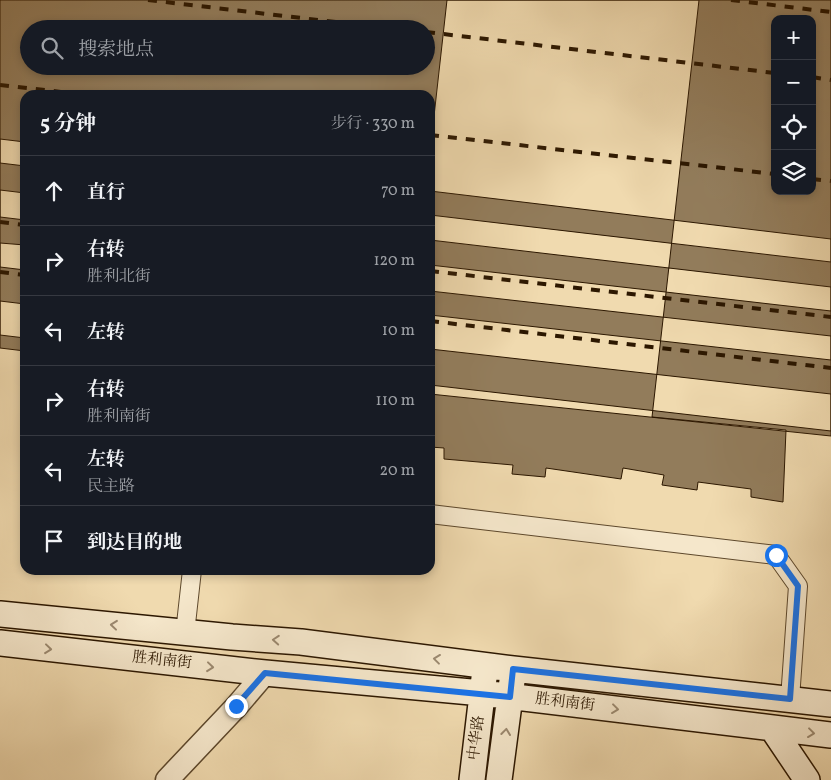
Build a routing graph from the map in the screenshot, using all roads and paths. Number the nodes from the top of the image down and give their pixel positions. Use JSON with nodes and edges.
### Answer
{"nodes":[{"id":1,"x":435,"y":515,"type":"edge"},
{"id":2,"x":191,"y":575,"type":"edge"},
{"id":3,"x":0,"y":614,"type":"edge"},
{"id":4,"x":185,"y":633,"type":"junction"},
{"id":5,"x":0,"y":644,"type":"edge"},
{"id":6,"x":486,"y":665,"type":"junction"},
{"id":7,"x":513,"y":669,"type":"junction"},
{"id":8,"x":265,"y":673,"type":"junction"},
{"id":9,"x":482,"y":694,"type":"junction"},
{"id":10,"x":510,"y":697,"type":"junction"},
{"id":11,"x":790,"y":699,"type":"junction"},
{"id":12,"x":831,"y":704,"type":"edge"},
{"id":13,"x":772,"y":728,"type":"junction"},
{"id":14,"x":831,"y":735,"type":"edge"},
{"id":15,"x":167,"y":780,"type":"edge"},
{"id":16,"x":472,"y":780,"type":"edge"},
{"id":17,"x":500,"y":780,"type":"edge"},
{"id":18,"x":807,"y":780,"type":"edge"}],
"edges":[{"from":1,"to":11,"type":"street"},
{"from":2,"to":4,"type":"street"},
{"from":4,"to":3,"type":"main road","name":"胜利南街","one_way":true},
{"from":6,"to":4,"type":"main road","name":"胜利南街","one_way":true},
{"from":5,"to":8,"type":"main road","name":"胜利南街","one_way":true},
{"from":6,"to":7,"type":"main road","name":"胜利南街"},
{"from":6,"to":9,"type":"main road","name":"中华路"},
{"from":7,"to":10,"type":"main road"},
{"from":7,"to":11,"type":"main road","name":"胜利南街"},
{"from":8,"to":9,"type":"main road","name":"胜利南街"},
{"from":8,"to":15,"type":"street"},
{"from":9,"to":10,"type":"main road","name":"胜利南街"},
{"from":9,"to":16,"type":"main road","name":"中华路"},
{"from":10,"to":13,"type":"main road","name":"胜利南街","one_way":true},
{"from":17,"to":10,"type":"main road","one_way":true},
{"from":11,"to":12,"type":"main road","name":"胜利南街"},
{"from":13,"to":14,"type":"main road","name":"胜利南街","one_way":true},
{"from":13,"to":18,"type":"main road"}]}
